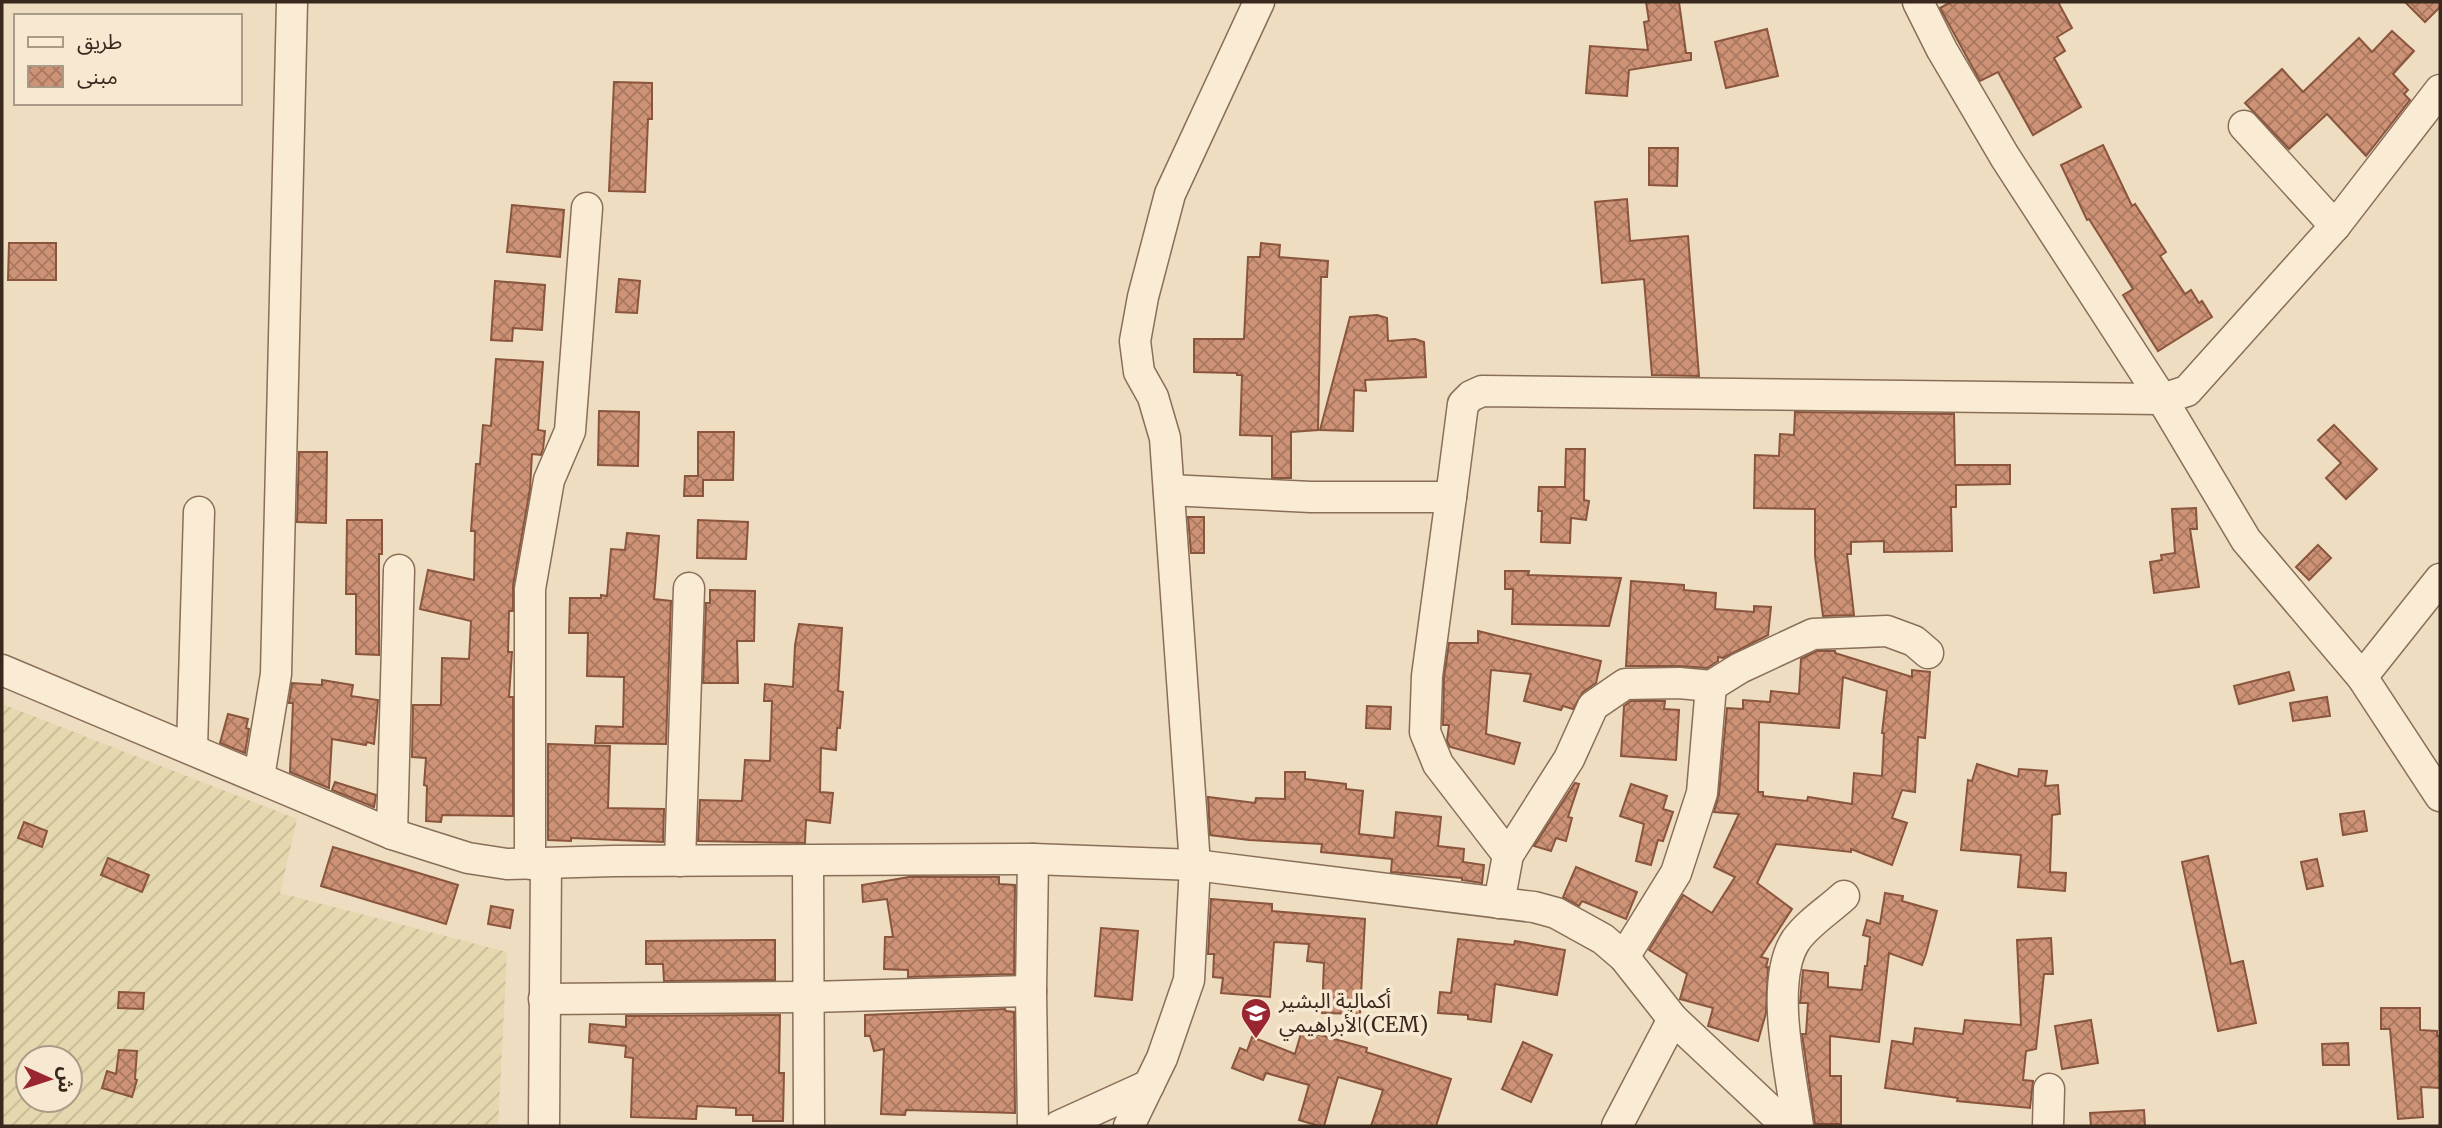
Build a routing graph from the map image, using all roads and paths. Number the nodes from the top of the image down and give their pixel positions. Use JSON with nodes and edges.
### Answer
{"nodes":[{"id":1,"x":292,"y":2,"type":"edge"},
{"id":2,"x":1259,"y":2,"type":"edge"},
{"id":3,"x":1918,"y":2,"type":"edge"},
{"id":4,"x":2440,"y":90,"type":"edge"},
{"id":5,"x":2244,"y":127,"type":"dead end"},
{"id":6,"x":587,"y":208,"type":"dead end"},
{"id":7,"x":2335,"y":226,"type":"junction"},
{"id":8,"x":2162,"y":399,"type":"junction"},
{"id":9,"x":1169,"y":490,"type":"junction"},
{"id":10,"x":1451,"y":497,"type":"junction"},
{"id":11,"x":199,"y":512,"type":"dead end"},
{"id":12,"x":399,"y":570,"type":"dead end"},
{"id":13,"x":2440,"y":579,"type":"edge"},
{"id":14,"x":689,"y":588,"type":"dead end"},
{"id":15,"x":1928,"y":653,"type":"dead end"},
{"id":16,"x":2,"y":670,"type":"edge"},
{"id":17,"x":2362,"y":677,"type":"junction"},
{"id":18,"x":1711,"y":686,"type":"junction"},
{"id":19,"x":192,"y":748,"type":"junction"},
{"id":20,"x":259,"y":777,"type":"junction"},
{"id":21,"x":2440,"y":796,"type":"edge"},
{"id":22,"x":393,"y":834,"type":"junction"},
{"id":23,"x":1508,"y":855,"type":"junction"},
{"id":24,"x":1034,"y":859,"type":"junction"},
{"id":25,"x":680,"y":861,"type":"junction"},
{"id":26,"x":808,"y":861,"type":"junction"},
{"id":27,"x":538,"y":864,"type":"junction"},
{"id":28,"x":1195,"y":865,"type":"junction"},
{"id":29,"x":1844,"y":896,"type":"dead end"},
{"id":30,"x":1499,"y":902,"type":"junction"},
{"id":31,"x":1625,"y":957,"type":"junction"},
{"id":32,"x":1031,"y":991,"type":"junction"},
{"id":33,"x":810,"y":997,"type":"junction"},
{"id":34,"x":544,"y":999,"type":"junction"},
{"id":35,"x":1673,"y":1018,"type":"junction"},
{"id":36,"x":1150,"y":1085,"type":"junction"},
{"id":37,"x":2049,"y":1089,"type":"dead end"},
{"id":38,"x":544,"y":1126,"type":"edge"},
{"id":39,"x":809,"y":1126,"type":"edge"},
{"id":40,"x":1033,"y":1126,"type":"edge"},
{"id":41,"x":1059,"y":1126,"type":"edge"},
{"id":42,"x":1129,"y":1126,"type":"edge"},
{"id":43,"x":1617,"y":1126,"type":"edge"},
{"id":44,"x":1787,"y":1126,"type":"edge"},
{"id":45,"x":1798,"y":1126,"type":"edge"},
{"id":46,"x":2048,"y":1126,"type":"edge"}],
"edges":[{"from":1,"to":20,"type":"street"},
{"from":2,"to":9,"type":"street"},
{"from":3,"to":8,"type":"street"},
{"from":4,"to":7,"type":"street"},
{"from":5,"to":7,"type":"street"},
{"from":6,"to":27,"type":"street"},
{"from":7,"to":8,"type":"street"},
{"from":8,"to":10,"type":"street"},
{"from":8,"to":17,"type":"street"},
{"from":9,"to":10,"type":"street"},
{"from":9,"to":28,"type":"street"},
{"from":10,"to":23,"type":"street"},
{"from":11,"to":19,"type":"street"},
{"from":12,"to":22,"type":"street"},
{"from":13,"to":17,"type":"street"},
{"from":14,"to":25,"type":"street"},
{"from":15,"to":18,"type":"street"},
{"from":16,"to":19,"type":"street"},
{"from":17,"to":21,"type":"street"},
{"from":18,"to":23,"type":"street"},
{"from":18,"to":31,"type":"street"},
{"from":19,"to":20,"type":"street"},
{"from":20,"to":22,"type":"street"},
{"from":22,"to":27,"type":"street"},
{"from":23,"to":30,"type":"street"},
{"from":24,"to":26,"type":"street"},
{"from":24,"to":28,"type":"street"},
{"from":24,"to":32,"type":"street"},
{"from":25,"to":26,"type":"street"},
{"from":25,"to":27,"type":"street"},
{"from":26,"to":33,"type":"street"},
{"from":27,"to":34,"type":"street"},
{"from":28,"to":30,"type":"street"},
{"from":28,"to":36,"type":"street"},
{"from":29,"to":45,"type":"street"},
{"from":30,"to":31,"type":"street"},
{"from":31,"to":35,"type":"street"},
{"from":32,"to":33,"type":"street"},
{"from":32,"to":40,"type":"street"},
{"from":33,"to":34,"type":"street"},
{"from":33,"to":39,"type":"street"},
{"from":34,"to":38,"type":"street"},
{"from":35,"to":43,"type":"street"},
{"from":35,"to":44,"type":"street"},
{"from":36,"to":41,"type":"street"},
{"from":36,"to":42,"type":"street"},
{"from":37,"to":46,"type":"street"}]}
